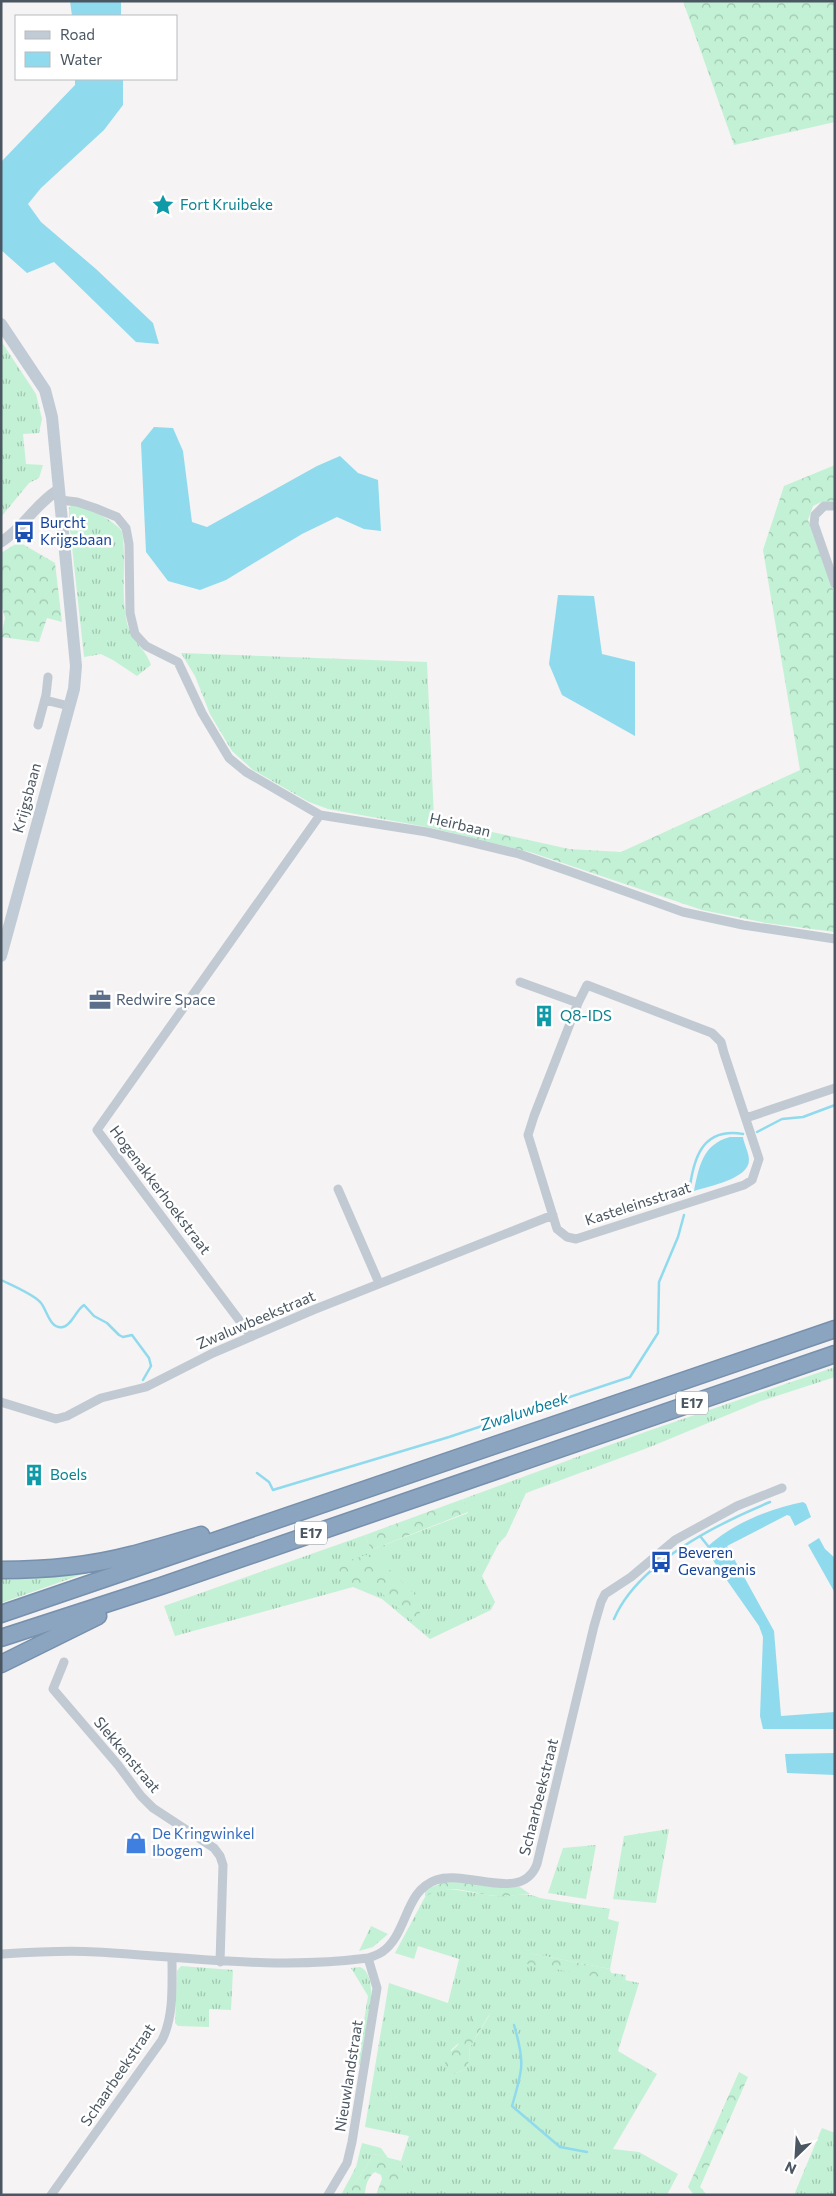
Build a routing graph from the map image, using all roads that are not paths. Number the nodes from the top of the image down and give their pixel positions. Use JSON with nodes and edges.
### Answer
{"nodes":[{"id":1,"x":1,"y":324,"type":"edge"},
{"id":2,"x":59,"y":495,"type":"junction"},
{"id":3,"x":835,"y":506,"type":"edge"},
{"id":4,"x":1,"y":542,"type":"edge"},
{"id":5,"x":835,"y":584,"type":"edge"},
{"id":6,"x":48,"y":677,"type":"dead end"},
{"id":7,"x":45,"y":700,"type":"junction"},
{"id":8,"x":69,"y":706,"type":"junction"},
{"id":9,"x":38,"y":725,"type":"dead end"},
{"id":10,"x":320,"y":816,"type":"junction"},
{"id":11,"x":835,"y":939,"type":"edge"},
{"id":12,"x":1,"y":956,"type":"edge"},
{"id":13,"x":520,"y":982,"type":"dead end"},
{"id":14,"x":578,"y":1004,"type":"junction"},
{"id":15,"x":835,"y":1088,"type":"edge"},
{"id":16,"x":746,"y":1118,"type":"junction"},
{"id":17,"x":338,"y":1189,"type":"dead end"},
{"id":18,"x":554,"y":1215,"type":"junction"},
{"id":19,"x":380,"y":1283,"type":"junction"},
{"id":20,"x":835,"y":1329,"type":"edge"},
{"id":21,"x":251,"y":1336,"type":"junction"},
{"id":22,"x":835,"y":1354,"type":"edge"},
{"id":23,"x":1,"y":1402,"type":"edge"},
{"id":24,"x":782,"y":1488,"type":"dead end"},
{"id":25,"x":259,"y":1526,"type":"junction"},
{"id":26,"x":1,"y":1570,"type":"edge"},
{"id":27,"x":161,"y":1586,"type":"junction"},
{"id":28,"x":1,"y":1614,"type":"edge"},
{"id":29,"x":1,"y":1638,"type":"edge"},
{"id":30,"x":64,"y":1662,"type":"dead end"},
{"id":31,"x":1,"y":1664,"type":"edge"},
{"id":32,"x":1,"y":1954,"type":"edge"},
{"id":33,"x":172,"y":1958,"type":"junction"},
{"id":34,"x":368,"y":1958,"type":"junction"},
{"id":35,"x":220,"y":1962,"type":"junction"},
{"id":36,"x":51,"y":2195,"type":"edge"},
{"id":37,"x":328,"y":2195,"type":"edge"}],
"edges":[{"from":1,"to":2,"type":"main road","name":"Krijgsbaan"},
{"from":2,"to":4,"type":"street"},
{"from":2,"to":8,"type":"main road","name":"Krijgsbaan"},
{"from":2,"to":10,"type":"street","name":"Heirbaan"},
{"from":3,"to":5,"type":"street"},
{"from":6,"to":7,"type":"street"},
{"from":7,"to":8,"type":"street"},
{"from":7,"to":9,"type":"street"},
{"from":8,"to":12,"type":"main road","name":"Krijgsbaan"},
{"from":10,"to":11,"type":"street","name":"Heirbaan"},
{"from":10,"to":21,"type":"street","name":"Hogenakkerhoekstraat"},
{"from":13,"to":14,"type":"street"},
{"from":14,"to":16,"type":"street","name":"Kasteleinsstraat"},
{"from":14,"to":18,"type":"street","name":"Kasteleinsstraat"},
{"from":15,"to":16,"type":"street"},
{"from":16,"to":18,"type":"street","name":"Kasteleinsstraat"},
{"from":17,"to":19,"type":"street"},
{"from":18,"to":19,"type":"street","name":"Zwaluwbeekstraat"},
{"from":19,"to":21,"type":"street","name":"Zwaluwbeekstraat"},
{"from":20,"to":25,"type":"highway","number":"E17"},
{"from":21,"to":23,"type":"street","name":"Zwaluwbeekstraat"},
{"from":22,"to":27,"type":"highway","number":"E17"},
{"from":24,"to":34,"type":"street","name":"Schaarbeekstraat"},
{"from":25,"to":26,"type":"highway"},
{"from":25,"to":28,"type":"highway","number":"E17"},
{"from":27,"to":29,"type":"highway","number":"E17"},
{"from":27,"to":31,"type":"highway"},
{"from":30,"to":35,"type":"street","name":"Slekkenstraat"},
{"from":32,"to":33,"type":"street","name":"Schaarbeekstraat"},
{"from":33,"to":35,"type":"street","name":"Schaarbeekstraat"},
{"from":33,"to":36,"type":"street","name":"Schaarbeekstraat"},
{"from":34,"to":35,"type":"street","name":"Schaarbeekstraat"},
{"from":34,"to":37,"type":"street","name":"Nieuwlandstraat"}]}
